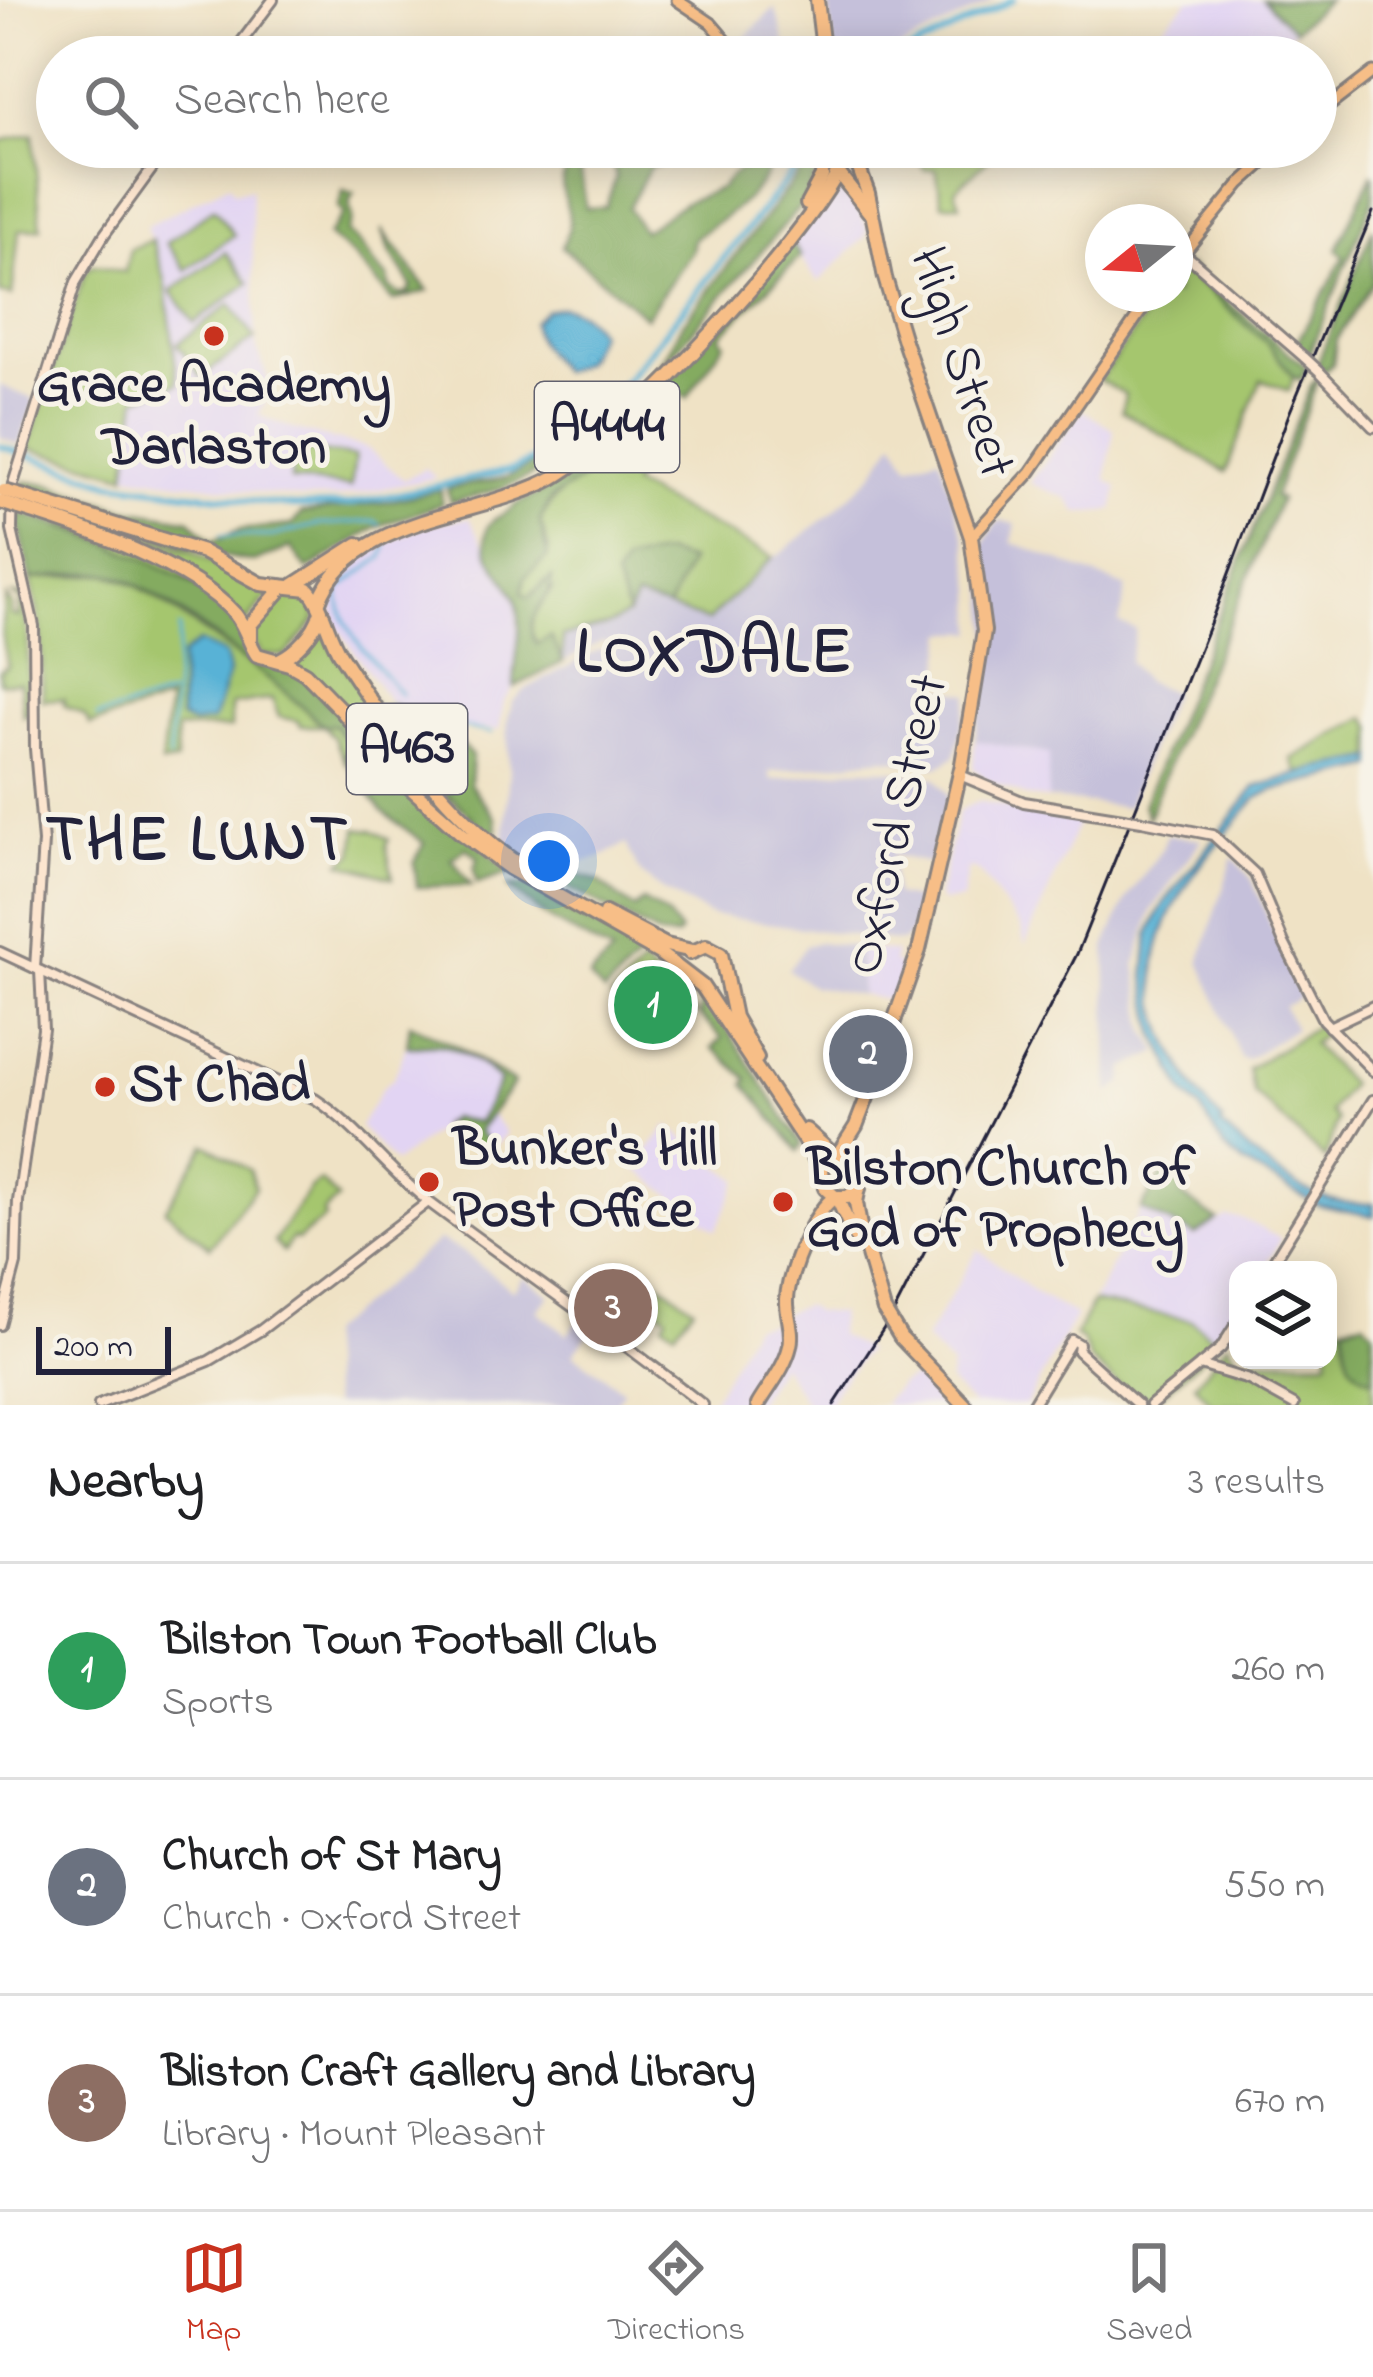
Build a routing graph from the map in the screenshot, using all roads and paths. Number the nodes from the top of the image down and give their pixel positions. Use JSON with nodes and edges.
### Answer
{"nodes":[{"id":1,"x":273,"y":0,"type":"edge"},
{"id":2,"x":677,"y":0,"type":"edge"},
{"id":3,"x":819,"y":0,"type":"edge"},
{"id":4,"x":246,"y":36,"type":"edge"},
{"id":5,"x":722,"y":36,"type":"edge"},
{"id":6,"x":823,"y":36,"type":"edge"},
{"id":7,"x":1373,"y":72,"type":"edge"},
{"id":8,"x":1337,"y":100,"type":"edge"},
{"id":9,"x":153,"y":168,"type":"edge"},
{"id":10,"x":824,"y":168,"type":"edge"},
{"id":11,"x":835,"y":168,"type":"edge"},
{"id":12,"x":840,"y":168,"type":"edge"},
{"id":13,"x":854,"y":168,"type":"edge"},
{"id":14,"x":1259,"y":168,"type":"edge"},
{"id":15,"x":838,"y":171,"type":"junction"},
{"id":16,"x":857,"y":187,"type":"junction"},
{"id":17,"x":828,"y":188,"type":"junction"},
{"id":18,"x":1193,"y":242,"type":"edge"},
{"id":19,"x":1193,"y":261,"type":"edge"},
{"id":20,"x":1141,"y":312,"type":"edge"},
{"id":21,"x":1373,"y":427,"type":"edge"},
{"id":22,"x":1,"y":494,"type":"edge"},
{"id":23,"x":19,"y":507,"type":"junction"},
{"id":24,"x":971,"y":537,"type":"junction"},
{"id":25,"x":288,"y":586,"type":"junction"},
{"id":26,"x":319,"y":608,"type":"junction"},
{"id":27,"x":250,"y":640,"type":"junction"},
{"id":28,"x":276,"y":662,"type":"junction"},
{"id":29,"x":960,"y":775,"type":"junction"},
{"id":30,"x":514,"y":866,"type":"junction"},
{"id":31,"x":549,"y":887,"type":"junction"},
{"id":32,"x":692,"y":951,"type":"junction"},
{"id":33,"x":0,"y":952,"type":"edge"},
{"id":34,"x":37,"y":969,"type":"junction"},
{"id":35,"x":725,"y":972,"type":"junction"},
{"id":36,"x":695,"y":982,"type":"junction"},
{"id":37,"x":1373,"y":1006,"type":"edge"},
{"id":38,"x":1329,"y":1027,"type":"junction"},
{"id":39,"x":1373,"y":1072,"type":"edge"},
{"id":40,"x":1373,"y":1100,"type":"edge"},
{"id":41,"x":856,"y":1126,"type":"junction"},
{"id":42,"x":836,"y":1157,"type":"junction"},
{"id":43,"x":853,"y":1160,"type":"junction"},
{"id":44,"x":821,"y":1177,"type":"junction"},
{"id":45,"x":859,"y":1188,"type":"junction"},
{"id":46,"x":836,"y":1197,"type":"junction"},
{"id":47,"x":428,"y":1202,"type":"junction"},
{"id":48,"x":816,"y":1218,"type":"junction"},
{"id":49,"x":1274,"y":1261,"type":"edge"},
{"id":50,"x":882,"y":1314,"type":"junction"},
{"id":51,"x":0,"y":1325,"type":"edge"},
{"id":52,"x":1229,"y":1335,"type":"edge"},
{"id":53,"x":899,"y":1342,"type":"junction"},
{"id":54,"x":1200,"y":1365,"type":"junction"},
{"id":55,"x":1034,"y":1403,"type":"edge"},
{"id":56,"x":100,"y":1405,"type":"edge"},
{"id":57,"x":703,"y":1405,"type":"edge"},
{"id":58,"x":758,"y":1405,"type":"edge"},
{"id":59,"x":953,"y":1405,"type":"edge"},
{"id":60,"x":965,"y":1405,"type":"edge"},
{"id":61,"x":1138,"y":1405,"type":"edge"},
{"id":62,"x":1151,"y":1405,"type":"edge"},
{"id":63,"x":1294,"y":1405,"type":"edge"}],
"edges":[{"from":1,"to":4,"type":"street"},
{"from":2,"to":5,"type":"main road"},
{"from":3,"to":6,"type":"highway"},
{"from":7,"to":8,"type":"main road"},
{"from":9,"to":23,"type":"street"},
{"from":10,"to":25,"type":"highway","number":"A4444"},
{"from":11,"to":15,"type":"highway","name":"High Street"},
{"from":12,"to":15,"type":"highway","number":"A4444"},
{"from":13,"to":16,"type":"highway","name":"High Street"},
{"from":14,"to":18,"type":"main road"},
{"from":15,"to":16,"type":"highway","name":"High Street"},
{"from":15,"to":17,"type":"highway","number":"A4444"},
{"from":16,"to":17,"type":"highway"},
{"from":16,"to":24,"type":"highway","name":"High Street"},
{"from":17,"to":26,"type":"highway","number":"A4444"},
{"from":19,"to":21,"type":"street","bridge":true},
{"from":20,"to":24,"type":"main road"},
{"from":22,"to":23,"type":"highway","number":"A463","bridge":true},
{"from":23,"to":25,"type":"highway","number":"A463"},
{"from":23,"to":27,"type":"highway","number":"A463"},
{"from":23,"to":34,"type":"street"},
{"from":24,"to":29,"type":"highway","name":"Oxford Street"},
{"from":25,"to":26,"type":"highway","number":"A463"},
{"from":25,"to":27,"type":"highway"},
{"from":26,"to":28,"type":"highway","number":"A463"},
{"from":26,"to":30,"type":"highway","number":"A463"},
{"from":27,"to":28,"type":"highway","number":"A463"},
{"from":28,"to":30,"type":"highway","number":"A463"},
{"from":29,"to":38,"type":"street","bridge":true},
{"from":29,"to":41,"type":"highway","name":"Oxford Street"},
{"from":30,"to":31,"type":"highway","number":"A463"},
{"from":31,"to":32,"type":"highway","number":"A463"},
{"from":31,"to":36,"type":"highway","number":"A463"},
{"from":32,"to":35,"type":"highway"},
{"from":32,"to":36,"type":"highway"},
{"from":33,"to":34,"type":"street"},
{"from":34,"to":47,"type":"street"},
{"from":34,"to":51,"type":"street"},
{"from":35,"to":36,"type":"highway"},
{"from":35,"to":42,"type":"highway"},
{"from":36,"to":44,"type":"highway","number":"A463"},
{"from":37,"to":38,"type":"street"},
{"from":38,"to":39,"type":"street"},
{"from":40,"to":49,"type":"street"},
{"from":41,"to":42,"type":"highway","name":"Oxford Street"},
{"from":41,"to":43,"type":"highway","name":"Oxford Street"},
{"from":42,"to":43,"type":"highway"},
{"from":42,"to":44,"type":"highway"},
{"from":43,"to":45,"type":"highway"},
{"from":44,"to":46,"type":"highway"},
{"from":44,"to":48,"type":"highway"},
{"from":45,"to":46,"type":"highway"},
{"from":45,"to":50,"type":"highway"},
{"from":46,"to":48,"type":"highway"},
{"from":46,"to":50,"type":"highway"},
{"from":47,"to":56,"type":"street"},
{"from":47,"to":57,"type":"street"},
{"from":48,"to":58,"type":"highway"},
{"from":50,"to":53,"type":"highway","bridge":true},
{"from":52,"to":54,"type":"street"},
{"from":53,"to":59,"type":"highway"},
{"from":53,"to":60,"type":"highway"},
{"from":54,"to":62,"type":"street"},
{"from":54,"to":63,"type":"street"},
{"from":55,"to":61,"type":"street"}]}
